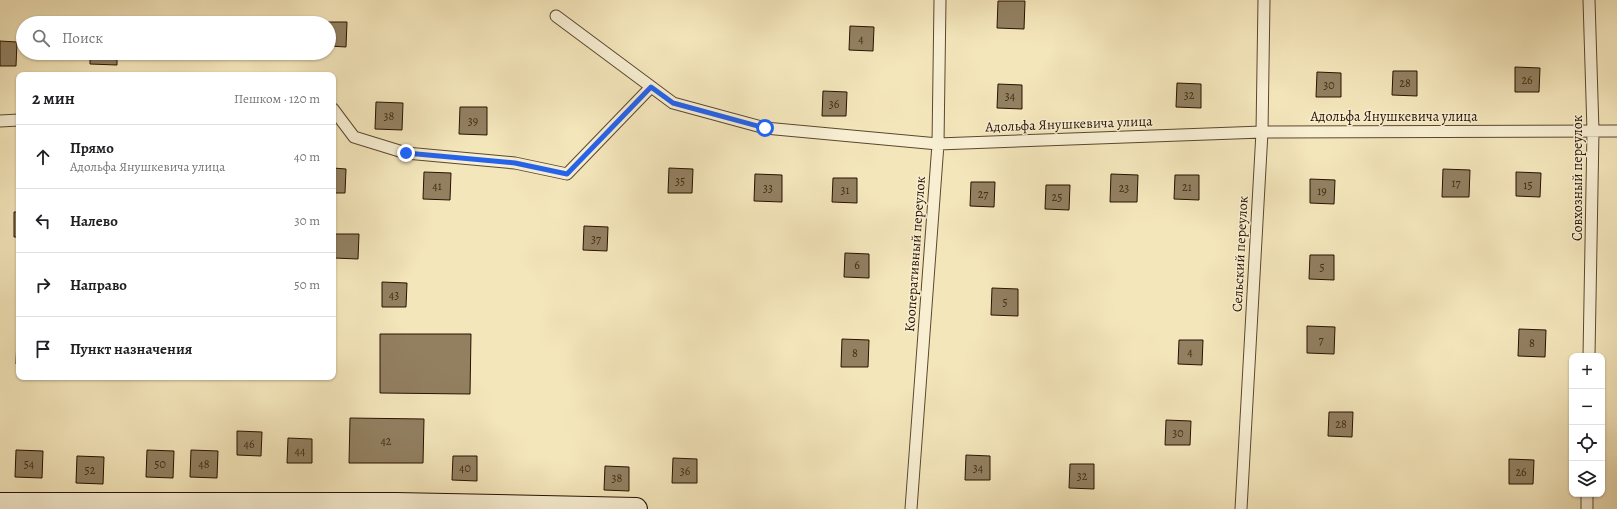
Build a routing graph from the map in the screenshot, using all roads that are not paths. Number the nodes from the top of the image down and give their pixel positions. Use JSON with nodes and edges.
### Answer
{"nodes":[{"id":1,"x":940,"y":0,"type":"edge"},
{"id":2,"x":1264,"y":0,"type":"edge"},
{"id":3,"x":1589,"y":0,"type":"edge"},
{"id":4,"x":556,"y":16,"type":"dead end"},
{"id":5,"x":651,"y":87,"type":"junction"},
{"id":6,"x":336,"y":113,"type":"edge"},
{"id":7,"x":16,"y":120,"type":"edge"},
{"id":8,"x":0,"y":122,"type":"edge"},
{"id":9,"x":1593,"y":131,"type":"junction"},
{"id":10,"x":1617,"y":131,"type":"edge"},
{"id":11,"x":1262,"y":132,"type":"junction"},
{"id":12,"x":938,"y":144,"type":"junction"},
{"id":13,"x":1590,"y":353,"type":"edge"},
{"id":14,"x":1587,"y":497,"type":"edge"},
{"id":15,"x":0,"y":504,"type":"edge"},
{"id":16,"x":396,"y":507,"type":"edge"},
{"id":17,"x":636,"y":509,"type":"edge"},
{"id":18,"x":911,"y":509,"type":"edge"},
{"id":19,"x":1241,"y":509,"type":"edge"},
{"id":20,"x":1587,"y":509,"type":"edge"}],
"edges":[{"from":1,"to":12,"type":"lane","name":"Кооперативный переулок"},
{"from":2,"to":11,"type":"lane","name":"Сельский переулок"},
{"from":3,"to":9,"type":"lane","name":"Совхозный переулок"},
{"from":4,"to":5,"type":"lane","name":"Адольфа Янушкевича улица"},
{"from":5,"to":6,"type":"lane"},
{"from":5,"to":12,"type":"lane","name":"Адольфа Янушкевича улица"},
{"from":7,"to":8,"type":"lane"},
{"from":9,"to":10,"type":"lane","name":"Адольфа Янушкевича улица"},
{"from":9,"to":11,"type":"lane","name":"Адольфа Янушкевича улица"},
{"from":9,"to":13,"type":"lane","name":"Совхозный переулок"},
{"from":11,"to":12,"type":"lane","name":"Адольфа Янушкевича улица"},
{"from":11,"to":19,"type":"lane","name":"Сельский переулок"},
{"from":12,"to":18,"type":"lane","name":"Кооперативный переулок"},
{"from":14,"to":20,"type":"lane"},
{"from":15,"to":16,"type":"main road"},
{"from":16,"to":17,"type":"main road"}]}
